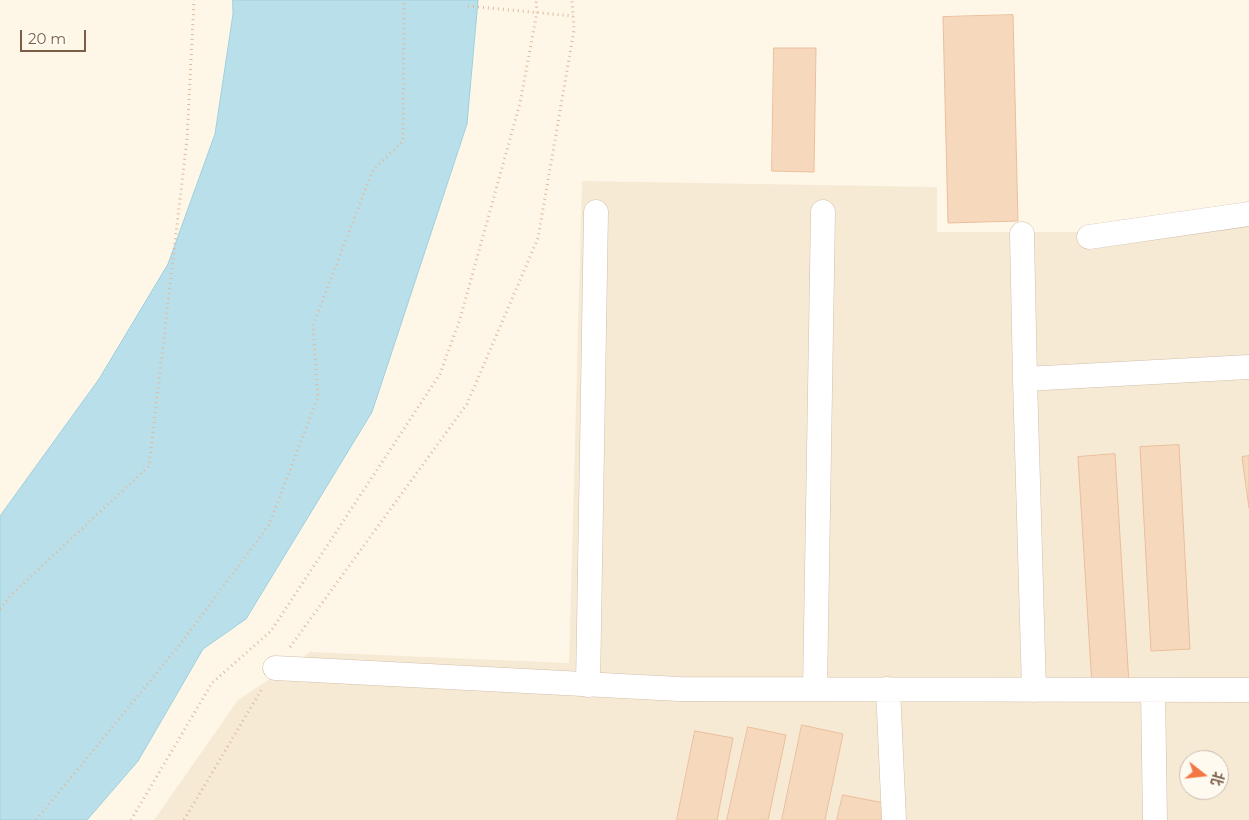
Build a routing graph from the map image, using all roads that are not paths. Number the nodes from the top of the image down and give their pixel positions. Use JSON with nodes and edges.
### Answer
{"nodes":[{"id":1,"x":596,"y":212,"type":"dead end"},
{"id":2,"x":823,"y":212,"type":"dead end"},
{"id":3,"x":1249,"y":214,"type":"edge"},
{"id":4,"x":1022,"y":234,"type":"dead end"},
{"id":5,"x":1089,"y":237,"type":"dead end"},
{"id":6,"x":1249,"y":367,"type":"edge"},
{"id":7,"x":1025,"y":379,"type":"junction"},
{"id":8,"x":275,"y":668,"type":"road end"},
{"id":9,"x":588,"y":685,"type":"junction"},
{"id":10,"x":816,"y":689,"type":"junction"},
{"id":11,"x":888,"y":689,"type":"junction"},
{"id":12,"x":1034,"y":690,"type":"junction"},
{"id":13,"x":1153,"y":690,"type":"junction"},
{"id":14,"x":1249,"y":690,"type":"edge"},
{"id":15,"x":894,"y":820,"type":"edge"},
{"id":16,"x":1154,"y":820,"type":"edge"}],
"edges":[{"from":1,"to":9,"type":"street"},
{"from":2,"to":10,"type":"street"},
{"from":3,"to":5,"type":"street"},
{"from":4,"to":7,"type":"street"},
{"from":6,"to":7,"type":"street"},
{"from":7,"to":12,"type":"street"},
{"from":8,"to":9,"type":"street"},
{"from":9,"to":10,"type":"street"},
{"from":10,"to":11,"type":"street"},
{"from":11,"to":12,"type":"street"},
{"from":11,"to":15,"type":"street"},
{"from":12,"to":13,"type":"street"},
{"from":13,"to":14,"type":"street"},
{"from":13,"to":16,"type":"street"}]}
